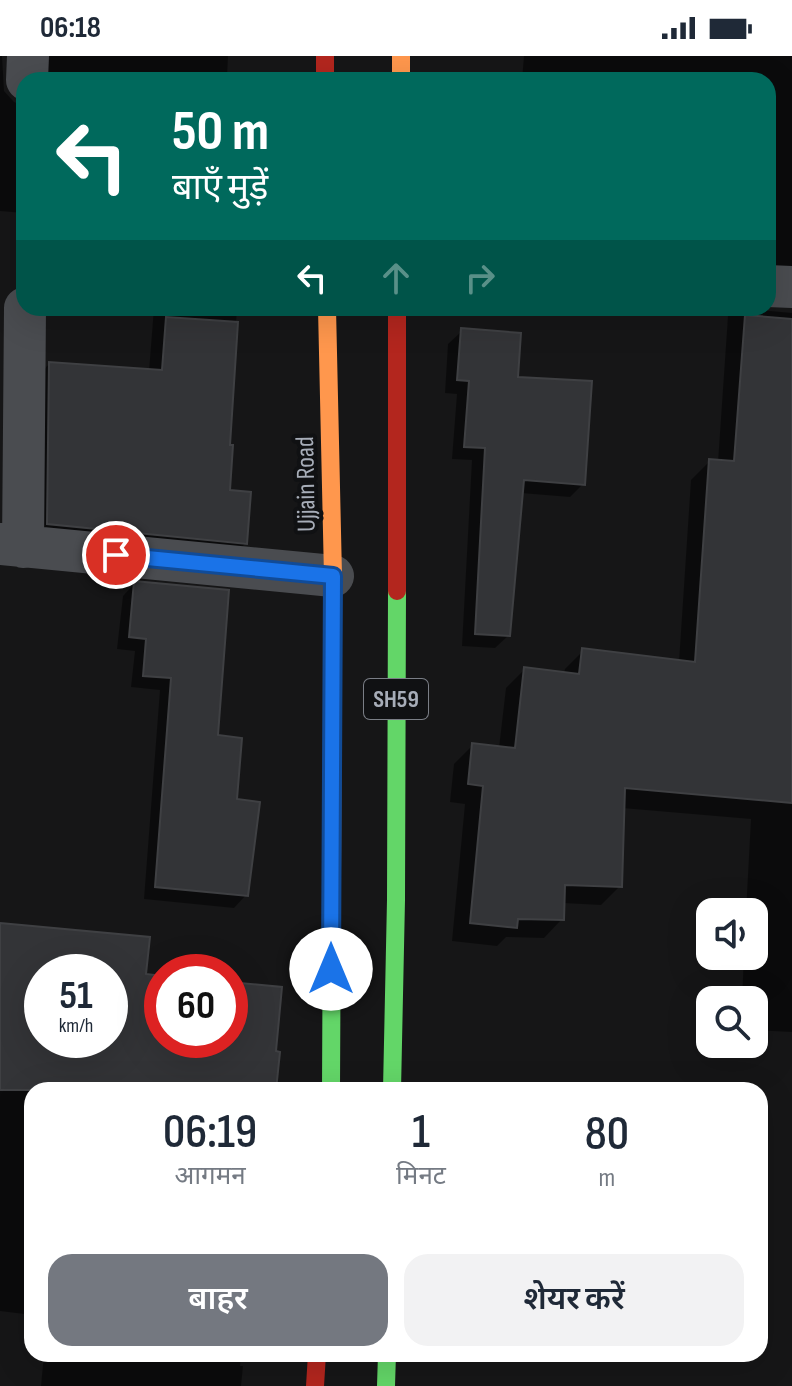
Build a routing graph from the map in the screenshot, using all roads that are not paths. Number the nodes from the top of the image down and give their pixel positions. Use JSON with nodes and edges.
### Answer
{"nodes":[{"id":1,"x":25,"y":316,"type":"edge"},
{"id":2,"x":327,"y":316,"type":"edge"},
{"id":3,"x":397,"y":316,"type":"edge"},
{"id":4,"x":11,"y":546,"type":"edge"},
{"id":5,"x":333,"y":576,"type":"junction"},
{"id":6,"x":331,"y":1082,"type":"edge"},
{"id":7,"x":392,"y":1082,"type":"edge"},
{"id":8,"x":316,"y":1362,"type":"edge"},
{"id":9,"x":387,"y":1362,"type":"edge"},
{"id":10,"x":315,"y":1386,"type":"edge"},
{"id":11,"x":386,"y":1386,"type":"edge"}],
"edges":[{"from":1,"to":4,"type":"street"},
{"from":2,"to":5,"type":"main road","name":"Ujjain Road","number":"SH59"},
{"from":3,"to":7,"type":"main road","number":"SH59"},
{"from":4,"to":5,"type":"street"},
{"from":5,"to":6,"type":"main road","name":"Ujjain Road","number":"SH59"},
{"from":8,"to":10,"type":"main road"},
{"from":9,"to":11,"type":"main road"}]}
